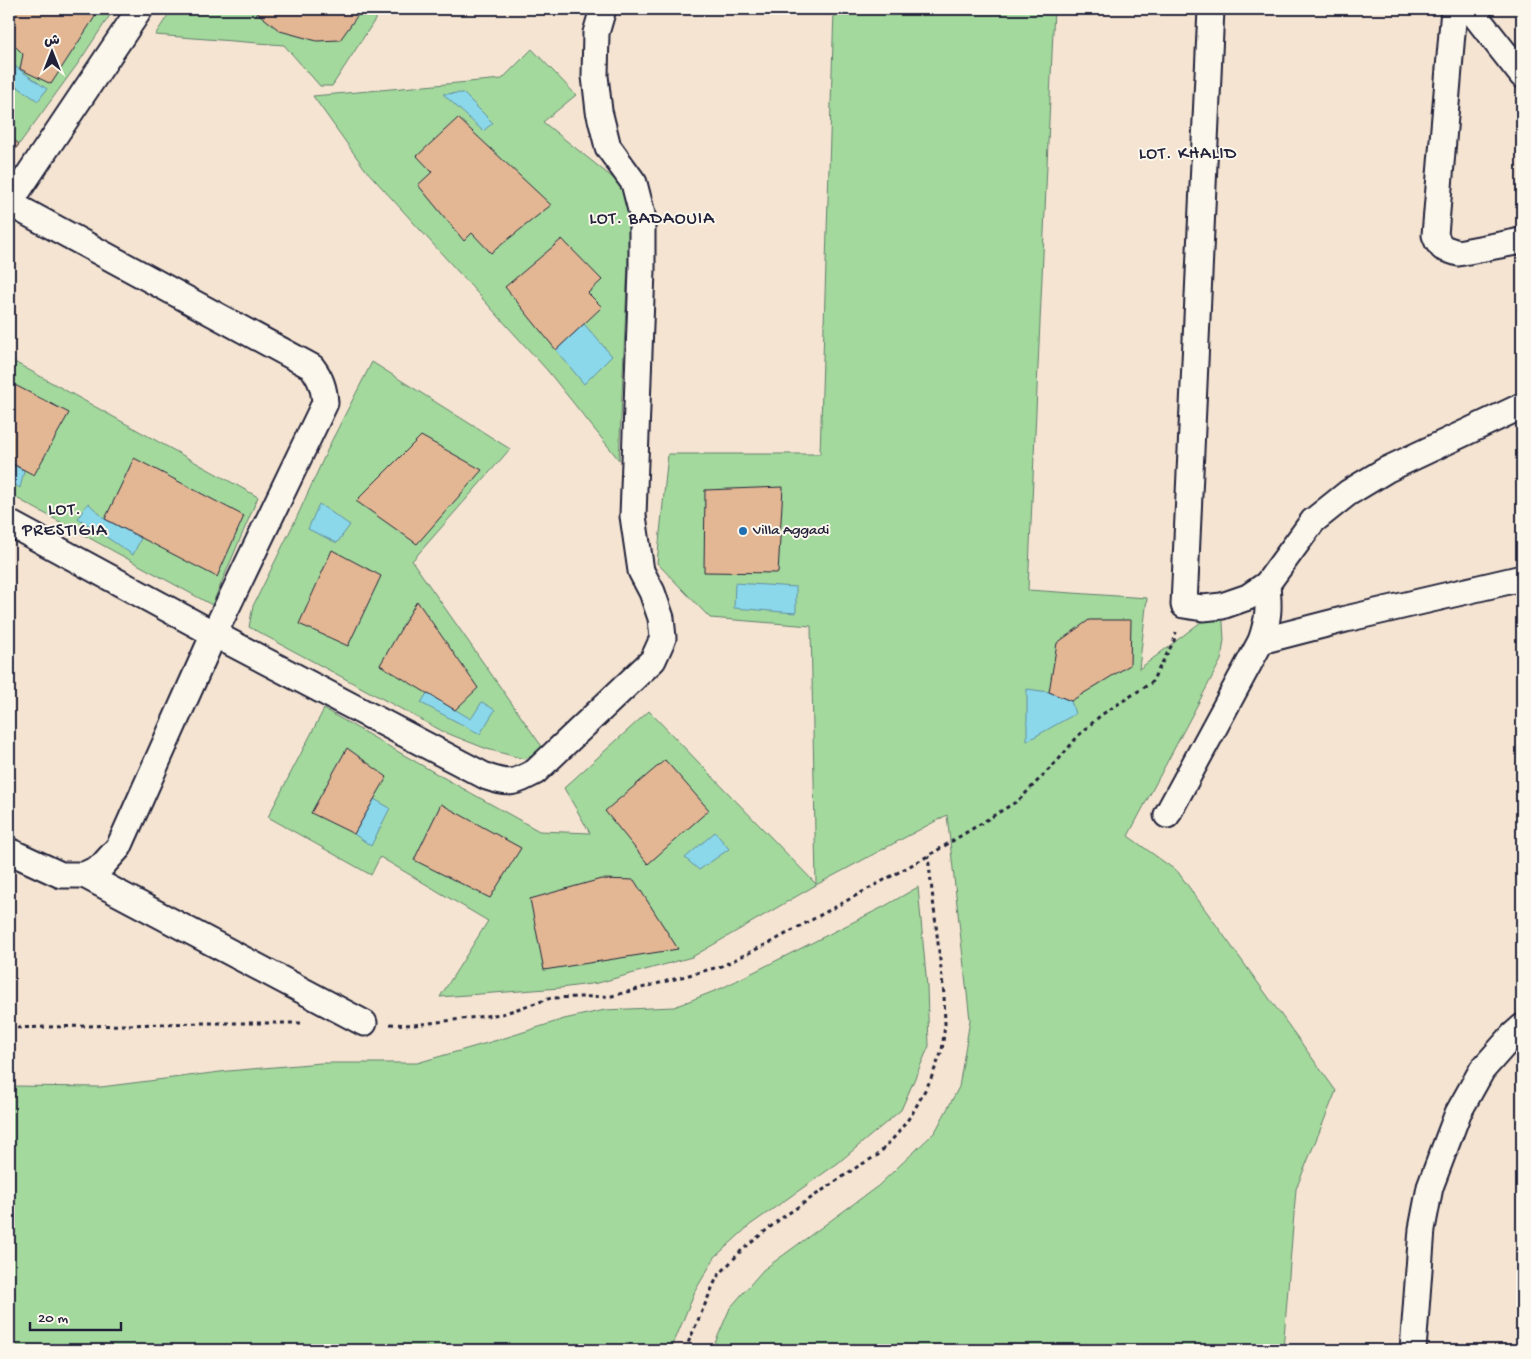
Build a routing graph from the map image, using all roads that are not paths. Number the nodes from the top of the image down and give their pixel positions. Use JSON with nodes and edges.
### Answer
{"nodes":[{"id":1,"x":140,"y":9,"type":"edge"},
{"id":2,"x":603,"y":9,"type":"edge"},
{"id":3,"x":1211,"y":9,"type":"edge"},
{"id":4,"x":1454,"y":9,"type":"edge"},
{"id":5,"x":1470,"y":9,"type":"edge"},
{"id":6,"x":1522,"y":75,"type":"edge"},
{"id":7,"x":9,"y":203,"type":"edge"},
{"id":8,"x":1520,"y":246,"type":"edge"},
{"id":9,"x":1522,"y":406,"type":"edge"},
{"id":10,"x":9,"y":523,"type":"edge"},
{"id":11,"x":1522,"y":578,"type":"edge"},
{"id":12,"x":1266,"y":584,"type":"junction"},
{"id":13,"x":214,"y":634,"type":"junction"},
{"id":14,"x":1261,"y":641,"type":"junction"},
{"id":15,"x":1167,"y":815,"type":"dead end"},
{"id":16,"x":9,"y":851,"type":"edge"},
{"id":17,"x":84,"y":875,"type":"junction"},
{"id":18,"x":364,"y":1023,"type":"road end"},
{"id":19,"x":1522,"y":1027,"type":"edge"},
{"id":20,"x":1414,"y":1350,"type":"edge"}],
"edges":[{"from":1,"to":7,"type":"street"},
{"from":2,"to":13,"type":"street"},
{"from":3,"to":12,"type":"street"},
{"from":4,"to":8,"type":"street"},
{"from":5,"to":6,"type":"street"},
{"from":7,"to":13,"type":"street"},
{"from":9,"to":12,"type":"street"},
{"from":10,"to":13,"type":"street"},
{"from":11,"to":14,"type":"street"},
{"from":12,"to":14,"type":"street"},
{"from":13,"to":17,"type":"street"},
{"from":14,"to":15,"type":"street"},
{"from":16,"to":17,"type":"street"},
{"from":17,"to":18,"type":"street"},
{"from":19,"to":20,"type":"street"}]}
